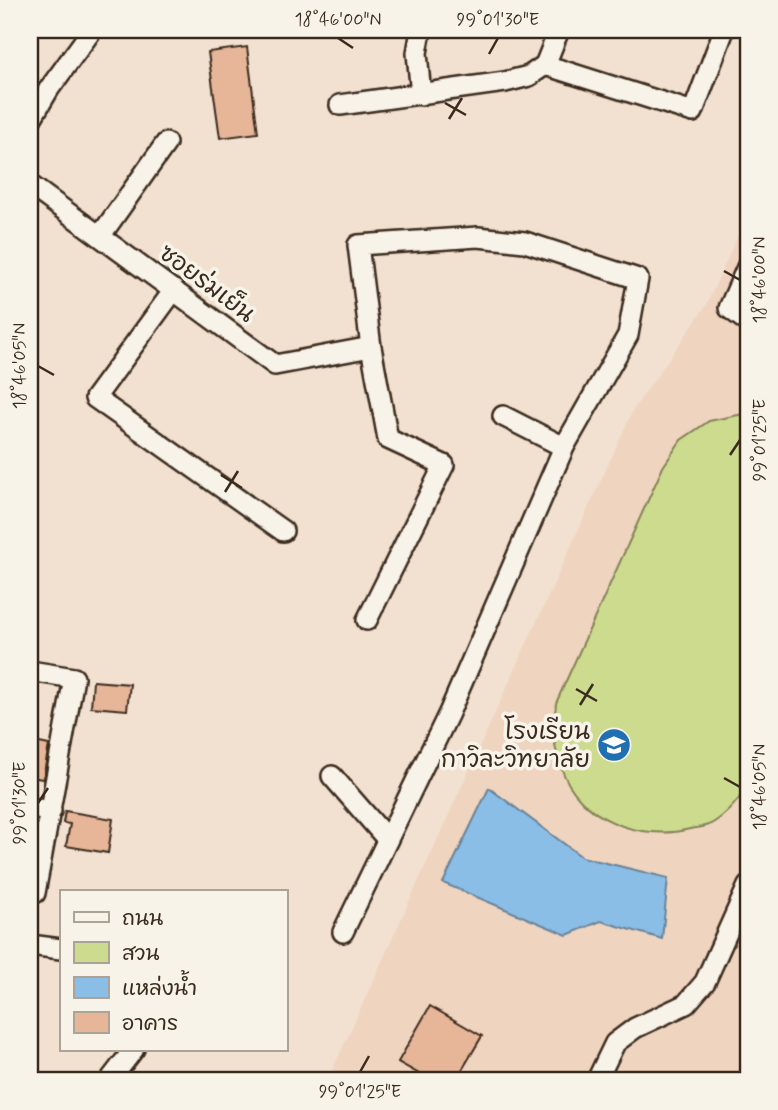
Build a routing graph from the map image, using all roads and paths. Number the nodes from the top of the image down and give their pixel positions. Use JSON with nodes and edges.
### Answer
{"nodes":[{"id":1,"x":92,"y":30,"type":"edge"},
{"id":2,"x":421,"y":30,"type":"edge"},
{"id":3,"x":559,"y":30,"type":"edge"},
{"id":4,"x":724,"y":30,"type":"edge"},
{"id":5,"x":545,"y":65,"type":"junction"},
{"id":6,"x":421,"y":94,"type":"junction"},
{"id":7,"x":340,"y":105,"type":"dead end"},
{"id":8,"x":30,"y":121,"type":"edge"},
{"id":9,"x":166,"y":143,"type":"dead end"},
{"id":10,"x":30,"y":185,"type":"edge"},
{"id":11,"x":101,"y":235,"type":"junction"},
{"id":12,"x":748,"y":265,"type":"edge"},
{"id":13,"x":174,"y":290,"type":"junction"},
{"id":14,"x":748,"y":322,"type":"edge"},
{"id":15,"x":371,"y":347,"type":"junction"},
{"id":16,"x":503,"y":416,"type":"dead end"},
{"id":17,"x":564,"y":447,"type":"junction"},
{"id":18,"x":283,"y":531,"type":"dead end"},
{"id":19,"x":367,"y":620,"type":"dead end"},
{"id":20,"x":30,"y":671,"type":"edge"},
{"id":21,"x":332,"y":776,"type":"dead end"},
{"id":22,"x":30,"y":808,"type":"edge"},
{"id":23,"x":51,"y":811,"type":"junction"},
{"id":24,"x":387,"y":839,"type":"junction"},
{"id":25,"x":748,"y":886,"type":"edge"},
{"id":26,"x":36,"y":893,"type":"dead end"},
{"id":27,"x":343,"y":932,"type":"dead end"},
{"id":28,"x":30,"y":945,"type":"edge"},
{"id":29,"x":60,"y":949,"type":"edge"},
{"id":30,"x":133,"y":1050,"type":"edge"},
{"id":31,"x":110,"y":1080,"type":"edge"},
{"id":32,"x":597,"y":1080,"type":"edge"}],
"edges":[{"from":1,"to":8,"type":"street"},
{"from":2,"to":6,"type":"street"},
{"from":3,"to":5,"type":"street"},
{"from":4,"to":5,"type":"street"},
{"from":5,"to":6,"type":"street"},
{"from":6,"to":7,"type":"street"},
{"from":9,"to":11,"type":"street"},
{"from":10,"to":11,"type":"street","name":"ซอยร่มเย็น"},
{"from":11,"to":13,"type":"street","name":"ซอยร่มเย็น"},
{"from":12,"to":14,"type":"street"},
{"from":13,"to":15,"type":"street","name":"ซอยร่มเย็น"},
{"from":13,"to":18,"type":"street"},
{"from":15,"to":17,"type":"street"},
{"from":15,"to":19,"type":"street"},
{"from":16,"to":17,"type":"street"},
{"from":17,"to":24,"type":"street"},
{"from":20,"to":23,"type":"street"},
{"from":21,"to":24,"type":"street"},
{"from":22,"to":23,"type":"street"},
{"from":23,"to":26,"type":"street"},
{"from":24,"to":27,"type":"street"},
{"from":25,"to":32,"type":"street"},
{"from":28,"to":29,"type":"street"},
{"from":30,"to":31,"type":"street"}]}
